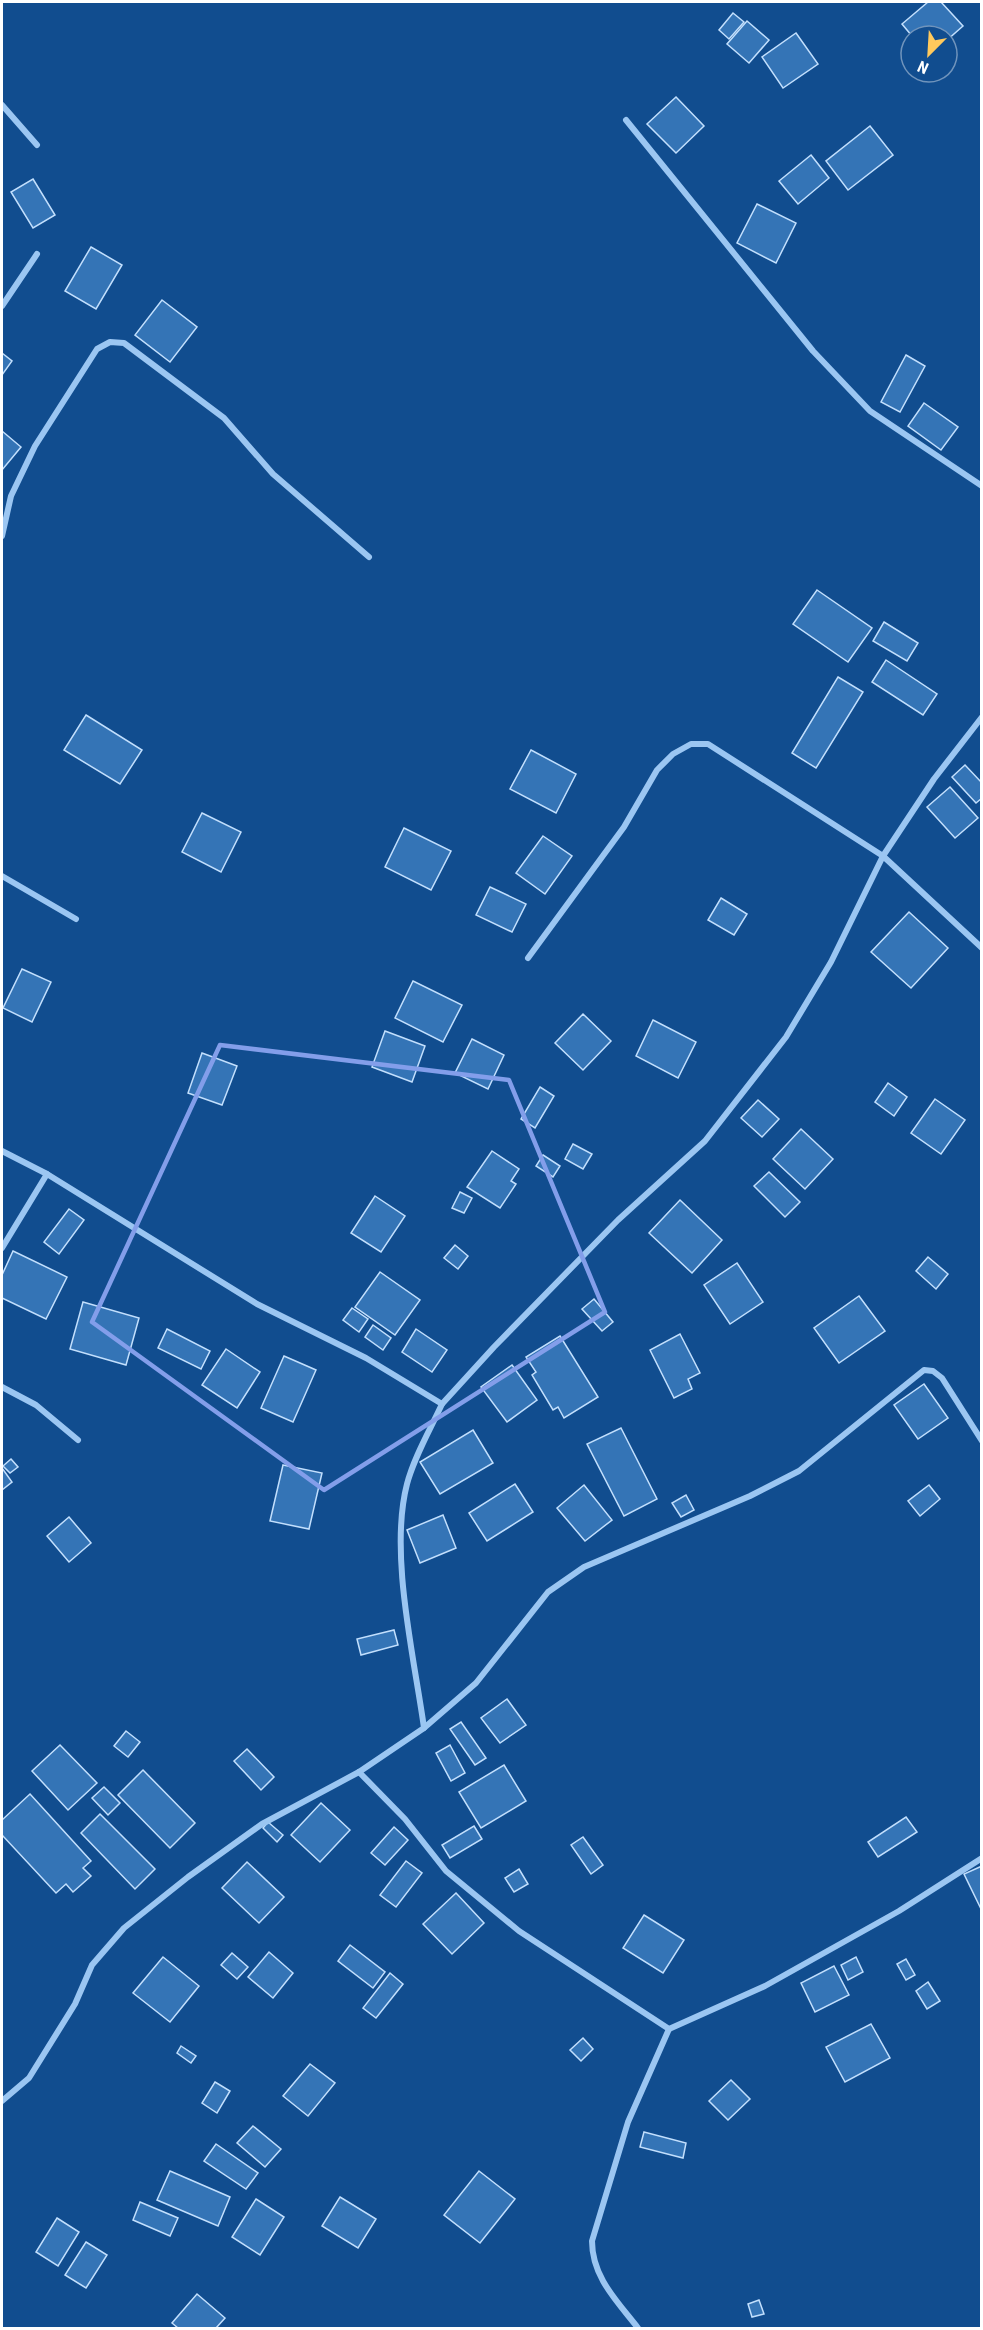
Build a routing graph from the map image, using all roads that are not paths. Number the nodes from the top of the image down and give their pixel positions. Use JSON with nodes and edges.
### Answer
{"nodes":[{"id":1,"x":2,"y":105,"type":"edge"},
{"id":2,"x":626,"y":120,"type":"dead end"},
{"id":3,"x":38,"y":145,"type":"dead end"},
{"id":4,"x":38,"y":254,"type":"dead end"},
{"id":5,"x":2,"y":306,"type":"edge"},
{"id":6,"x":981,"y":486,"type":"edge"},
{"id":7,"x":2,"y":536,"type":"edge"},
{"id":8,"x":369,"y":557,"type":"dead end"},
{"id":9,"x":981,"y":717,"type":"edge"},
{"id":10,"x":883,"y":856,"type":"junction"},
{"id":11,"x":2,"y":876,"type":"edge"},
{"id":12,"x":76,"y":919,"type":"dead end"},
{"id":13,"x":981,"y":948,"type":"edge"},
{"id":14,"x":528,"y":958,"type":"dead end"},
{"id":15,"x":2,"y":1151,"type":"edge"},
{"id":16,"x":47,"y":1174,"type":"junction"},
{"id":17,"x":2,"y":1248,"type":"edge"},
{"id":18,"x":2,"y":1387,"type":"edge"},
{"id":19,"x":442,"y":1404,"type":"junction"},
{"id":20,"x":78,"y":1440,"type":"dead end"},
{"id":21,"x":981,"y":1441,"type":"edge"},
{"id":22,"x":424,"y":1728,"type":"junction"},
{"id":23,"x":359,"y":1772,"type":"junction"},
{"id":24,"x":981,"y":1857,"type":"edge"},
{"id":25,"x":669,"y":2029,"type":"junction"},
{"id":26,"x":2,"y":2101,"type":"edge"},
{"id":27,"x":638,"y":2328,"type":"edge"}],
"edges":[{"from":1,"to":3,"type":"street"},
{"from":2,"to":6,"type":"street"},
{"from":4,"to":5,"type":"street"},
{"from":7,"to":8,"type":"street"},
{"from":9,"to":10,"type":"street"},
{"from":10,"to":13,"type":"street"},
{"from":10,"to":14,"type":"street"},
{"from":10,"to":19,"type":"street"},
{"from":11,"to":12,"type":"street"},
{"from":15,"to":16,"type":"street"},
{"from":16,"to":17,"type":"street"},
{"from":16,"to":19,"type":"street"},
{"from":18,"to":20,"type":"street"},
{"from":19,"to":22,"type":"street"},
{"from":21,"to":22,"type":"street"},
{"from":22,"to":23,"type":"street"},
{"from":23,"to":25,"type":"street"},
{"from":23,"to":26,"type":"street"},
{"from":24,"to":25,"type":"street"},
{"from":25,"to":27,"type":"street"}]}
